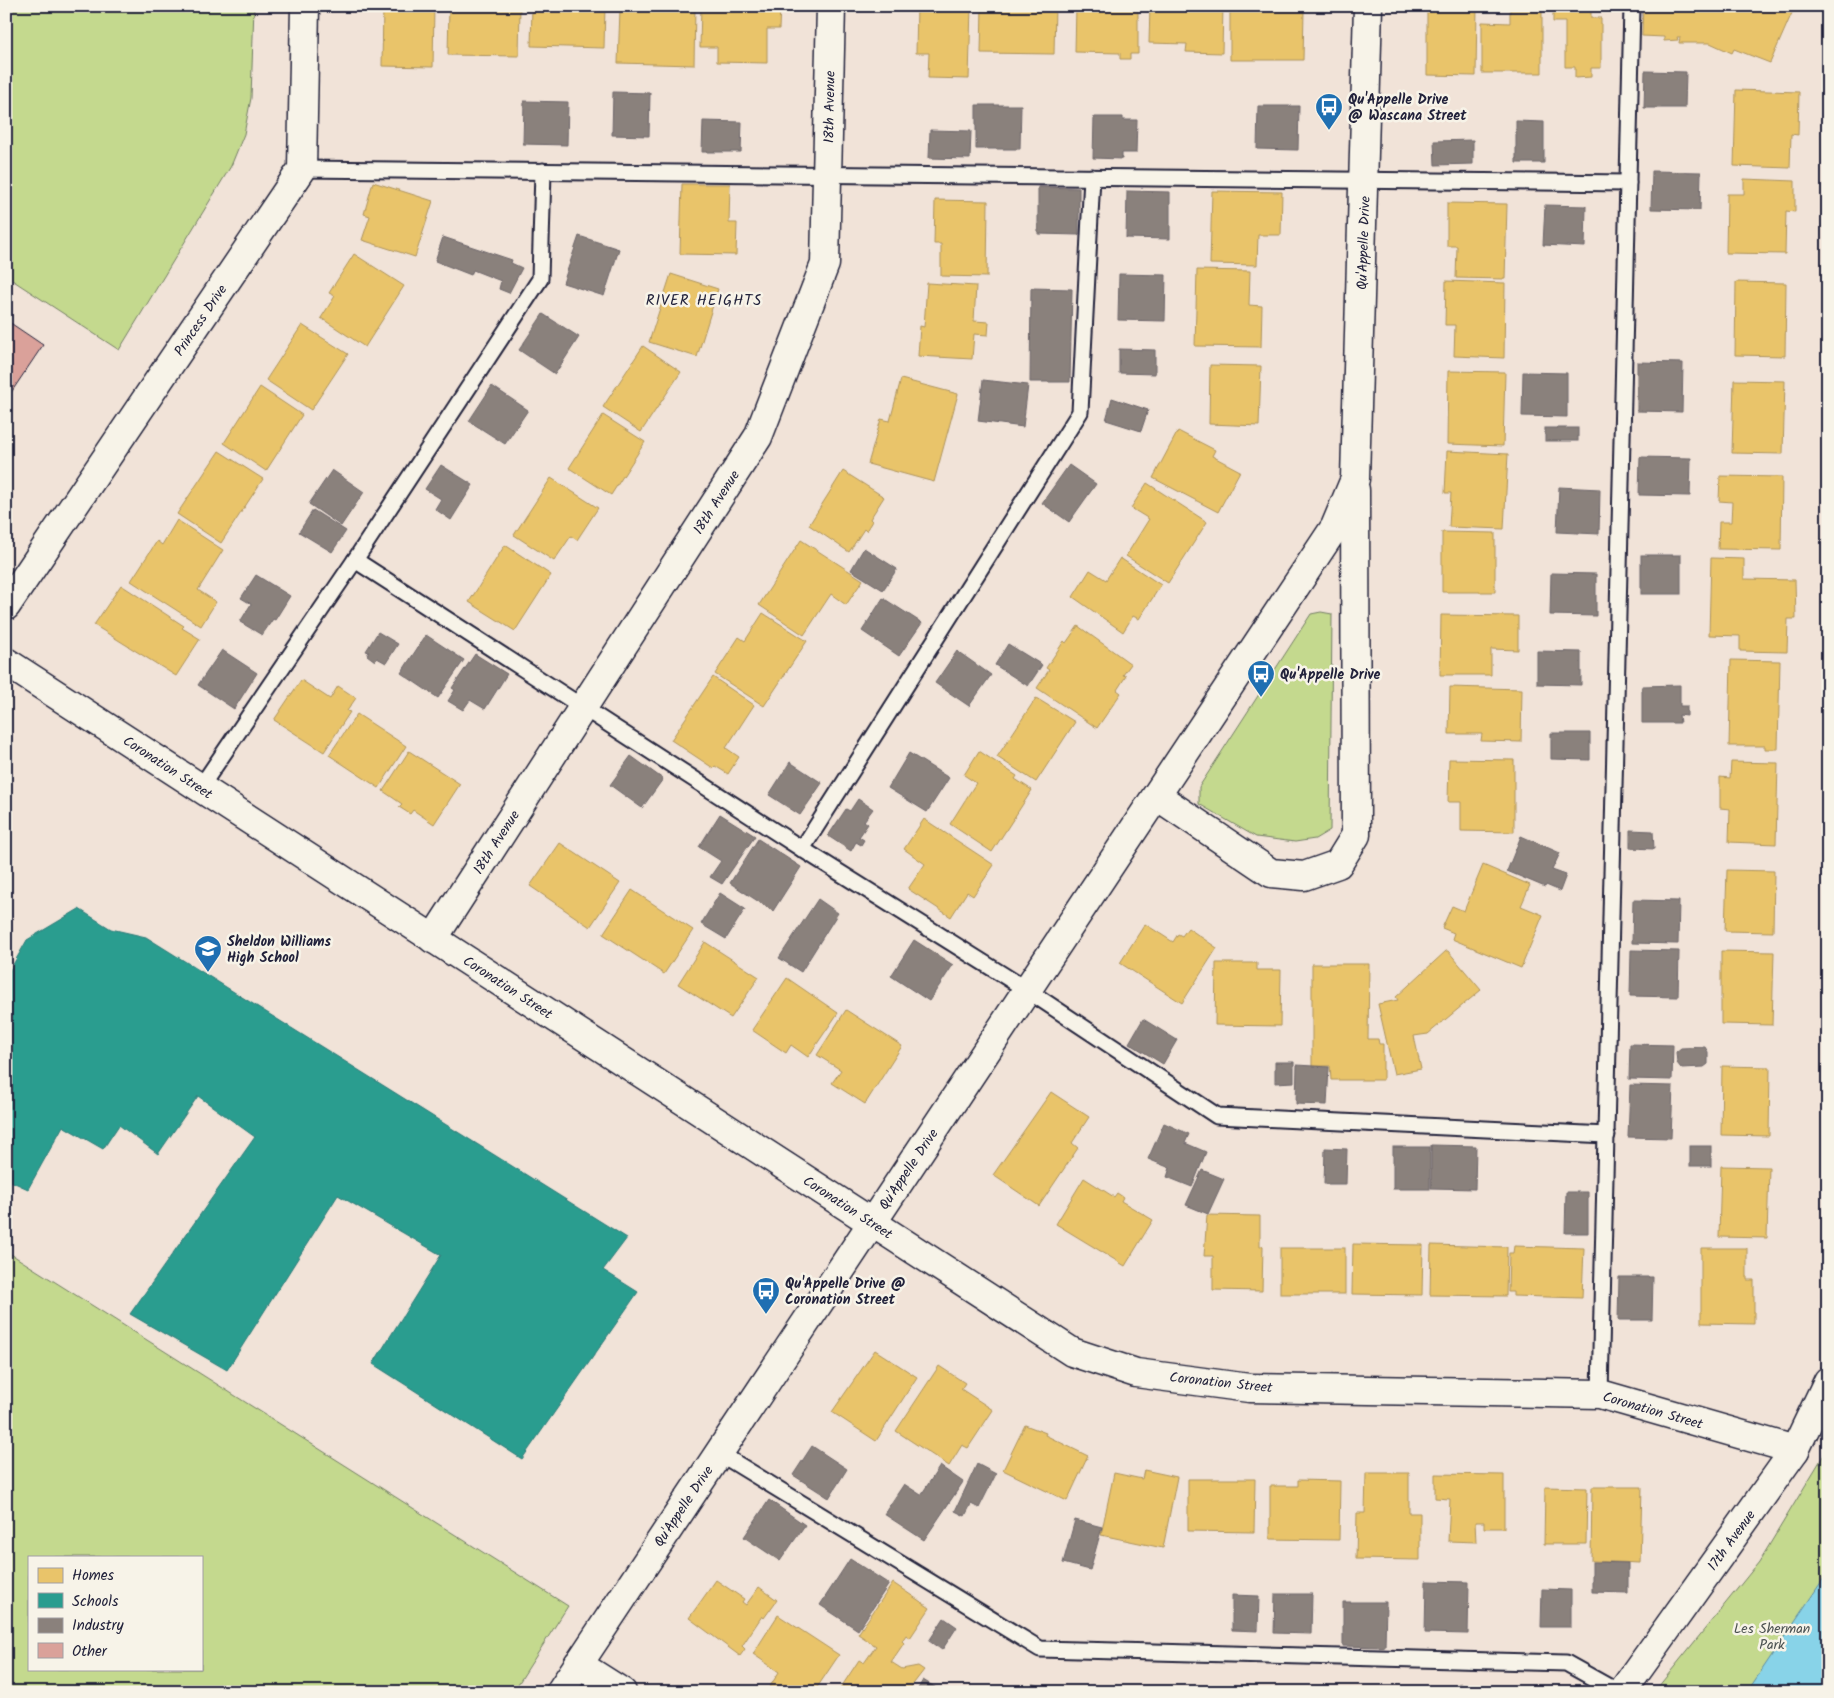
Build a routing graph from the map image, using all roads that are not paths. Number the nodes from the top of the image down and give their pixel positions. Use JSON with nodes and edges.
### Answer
{"nodes":[{"id":1,"x":305,"y":6,"type":"edge"},
{"id":2,"x":831,"y":6,"type":"edge"},
{"id":3,"x":1368,"y":6,"type":"edge"},
{"id":4,"x":1632,"y":6,"type":"edge"},
{"id":5,"x":302,"y":169,"type":"junction"},
{"id":6,"x":543,"y":172,"type":"junction"},
{"id":7,"x":827,"y":174,"type":"junction"},
{"id":8,"x":1092,"y":177,"type":"junction"},
{"id":9,"x":1365,"y":180,"type":"junction"},
{"id":10,"x":1628,"y":182,"type":"junction"},
{"id":11,"x":1355,"y":479,"type":"junction"},
{"id":12,"x":355,"y":560,"type":"junction"},
{"id":13,"x":6,"y":606,"type":"edge"},
{"id":14,"x":6,"y":662,"type":"edge"},
{"id":15,"x":583,"y":706,"type":"junction"},
{"id":16,"x":200,"y":788,"type":"junction"},
{"id":17,"x":1156,"y":796,"type":"junction"},
{"id":18,"x":802,"y":849,"type":"junction"},
{"id":19,"x":434,"y":939,"type":"junction"},
{"id":20,"x":1027,"y":990,"type":"junction"},
{"id":21,"x":1607,"y":1136,"type":"junction"},
{"id":22,"x":872,"y":1223,"type":"junction"},
{"id":23,"x":1828,"y":1381,"type":"edge"},
{"id":24,"x":1600,"y":1394,"type":"junction"},
{"id":25,"x":1795,"y":1450,"type":"junction"},
{"id":26,"x":719,"y":1453,"type":"junction"},
{"id":27,"x":578,"y":1664,"type":"junction"},
{"id":28,"x":560,"y":1692,"type":"edge"},
{"id":29,"x":622,"y":1692,"type":"edge"},
{"id":30,"x":1618,"y":1692,"type":"edge"},
{"id":31,"x":1622,"y":1692,"type":"edge"}],
"edges":[{"from":1,"to":5,"type":"street"},
{"from":2,"to":7,"type":"street","name":"18th Avenue"},
{"from":3,"to":9,"type":"street","name":"Qu'Appelle Drive"},
{"from":4,"to":10,"type":"lane"},
{"from":5,"to":6,"type":"lane"},
{"from":5,"to":13,"type":"street","name":"Princess Drive"},
{"from":6,"to":7,"type":"lane"},
{"from":6,"to":12,"type":"lane"},
{"from":7,"to":8,"type":"lane"},
{"from":7,"to":15,"type":"street","name":"18th Avenue"},
{"from":8,"to":9,"type":"lane"},
{"from":8,"to":18,"type":"lane"},
{"from":9,"to":10,"type":"lane"},
{"from":9,"to":11,"type":"street","name":"Qu'Appelle Drive"},
{"from":10,"to":21,"type":"lane"},
{"from":11,"to":17,"type":"street","name":"Qu'Appelle Drive"},
{"from":11,"to":17,"type":"street","name":"Qu'Appelle Drive"},
{"from":12,"to":15,"type":"lane"},
{"from":12,"to":16,"type":"lane"},
{"from":14,"to":16,"type":"street","name":"Coronation Street"},
{"from":15,"to":18,"type":"lane"},
{"from":15,"to":19,"type":"street","name":"18th Avenue"},
{"from":16,"to":19,"type":"street","name":"Coronation Street"},
{"from":17,"to":20,"type":"street","name":"Qu'Appelle Drive"},
{"from":18,"to":20,"type":"lane"},
{"from":19,"to":22,"type":"street","name":"Coronation Street"},
{"from":20,"to":21,"type":"lane"},
{"from":20,"to":22,"type":"street","name":"Qu'Appelle Drive"},
{"from":21,"to":24,"type":"lane"},
{"from":22,"to":24,"type":"street","name":"Coronation Street"},
{"from":22,"to":26,"type":"street","name":"Qu'Appelle Drive"},
{"from":23,"to":25,"type":"street","name":"17th Avenue"},
{"from":24,"to":25,"type":"street","name":"Coronation Street"},
{"from":25,"to":31,"type":"street","name":"17th Avenue"},
{"from":26,"to":27,"type":"street","name":"Qu'Appelle Drive"},
{"from":26,"to":30,"type":"lane"},
{"from":27,"to":28,"type":"street","name":"Qu'Appelle Drive"},
{"from":27,"to":29,"type":"street"}]}
